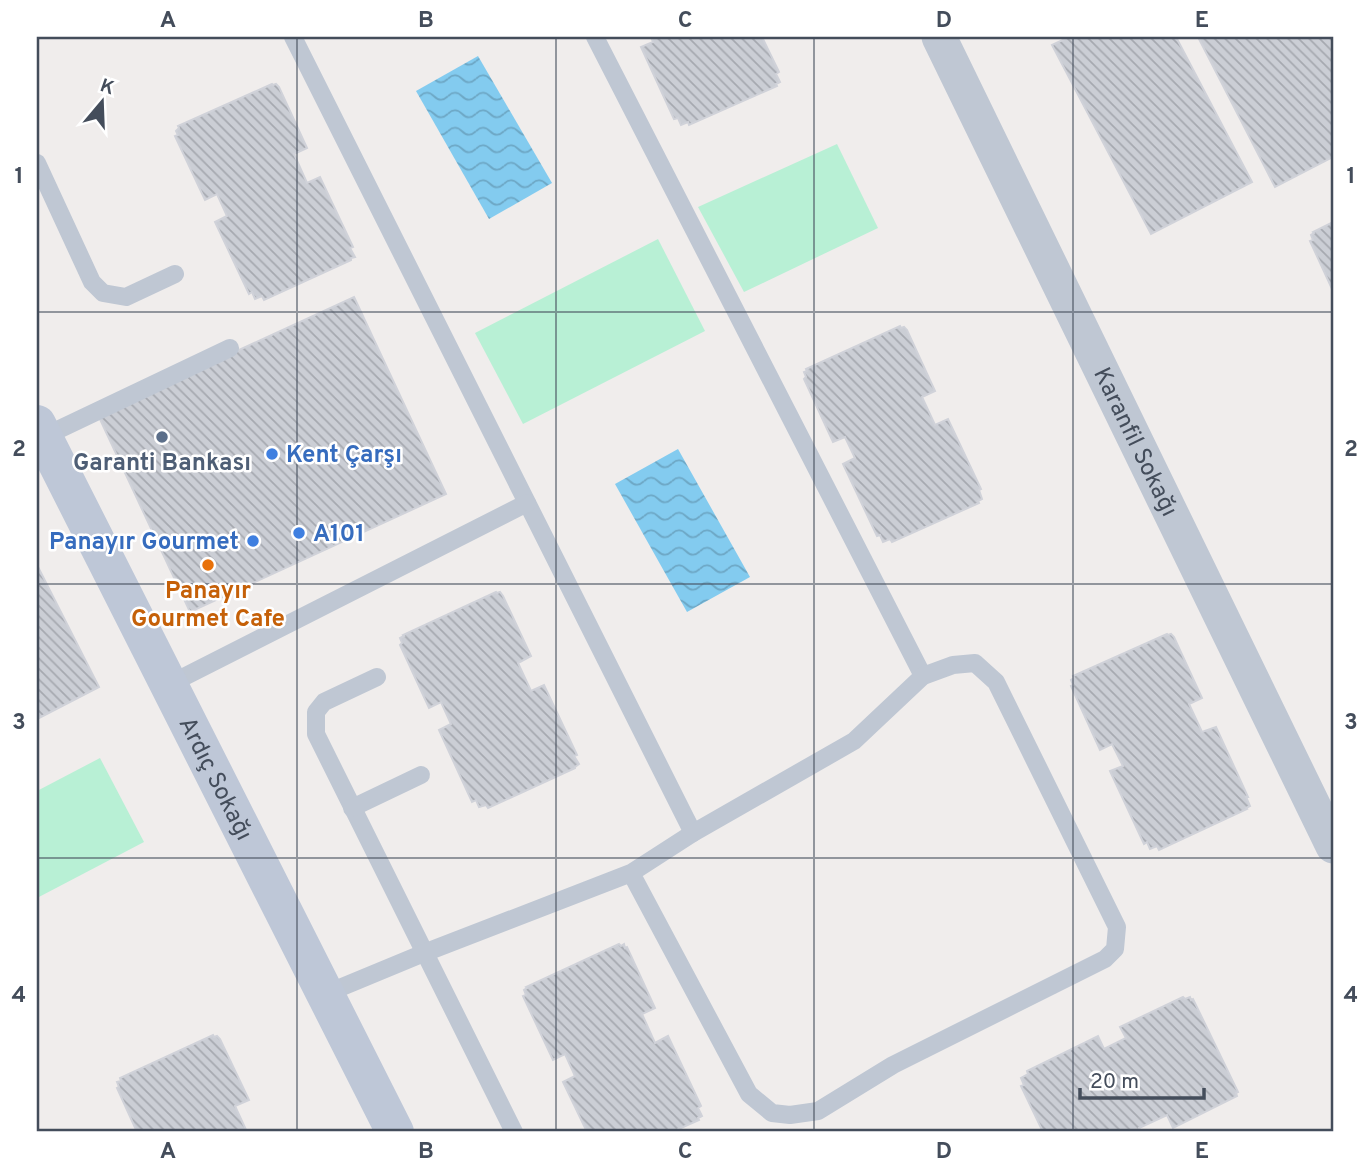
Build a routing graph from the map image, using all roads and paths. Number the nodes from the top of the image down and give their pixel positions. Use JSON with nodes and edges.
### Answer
{"nodes":[{"id":1,"x":293,"y":37,"type":"edge"},
{"id":2,"x":595,"y":37,"type":"edge"},
{"id":3,"x":939,"y":37,"type":"edge"},
{"id":4,"x":37,"y":163,"type":"edge"},
{"id":5,"x":175,"y":274,"type":"dead end"},
{"id":6,"x":230,"y":348,"type":"dead end"},
{"id":7,"x":40,"y":431,"type":"edge"},
{"id":8,"x":527,"y":503,"type":"junction"},
{"id":9,"x":923,"y":676,"type":"junction"},
{"id":10,"x":377,"y":677,"type":"dead end"},
{"id":11,"x":167,"y":685,"type":"junction"},
{"id":12,"x":421,"y":775,"type":"dead end"},
{"id":13,"x":352,"y":808,"type":"junction"},
{"id":14,"x":693,"y":834,"type":"junction"},
{"id":15,"x":1333,"y":846,"type":"edge"},
{"id":16,"x":631,"y":873,"type":"junction"},
{"id":17,"x":424,"y":953,"type":"junction"},
{"id":18,"x":325,"y":995,"type":"junction"},
{"id":19,"x":395,"y":1132,"type":"edge"},
{"id":20,"x":514,"y":1132,"type":"edge"}],
"edges":[{"from":1,"to":8,"type":"lane"},
{"from":2,"to":9,"type":"lane"},
{"from":3,"to":15,"type":"street","name":"Karanfil Sokağı"},
{"from":4,"to":5,"type":"lane"},
{"from":6,"to":7,"type":"lane"},
{"from":7,"to":11,"type":"street","name":"Ardıç Sokağı"},
{"from":8,"to":11,"type":"lane"},
{"from":8,"to":14,"type":"lane"},
{"from":9,"to":14,"type":"lane"},
{"from":9,"to":16,"type":"lane"},
{"from":10,"to":13,"type":"lane"},
{"from":11,"to":18,"type":"street","name":"Ardıç Sokağı"},
{"from":12,"to":13,"type":"lane"},
{"from":13,"to":17,"type":"lane"},
{"from":14,"to":16,"type":"lane"},
{"from":16,"to":17,"type":"lane"},
{"from":17,"to":18,"type":"lane"},
{"from":17,"to":20,"type":"lane"},
{"from":18,"to":19,"type":"street","name":"Ardıç Sokağı"}]}
